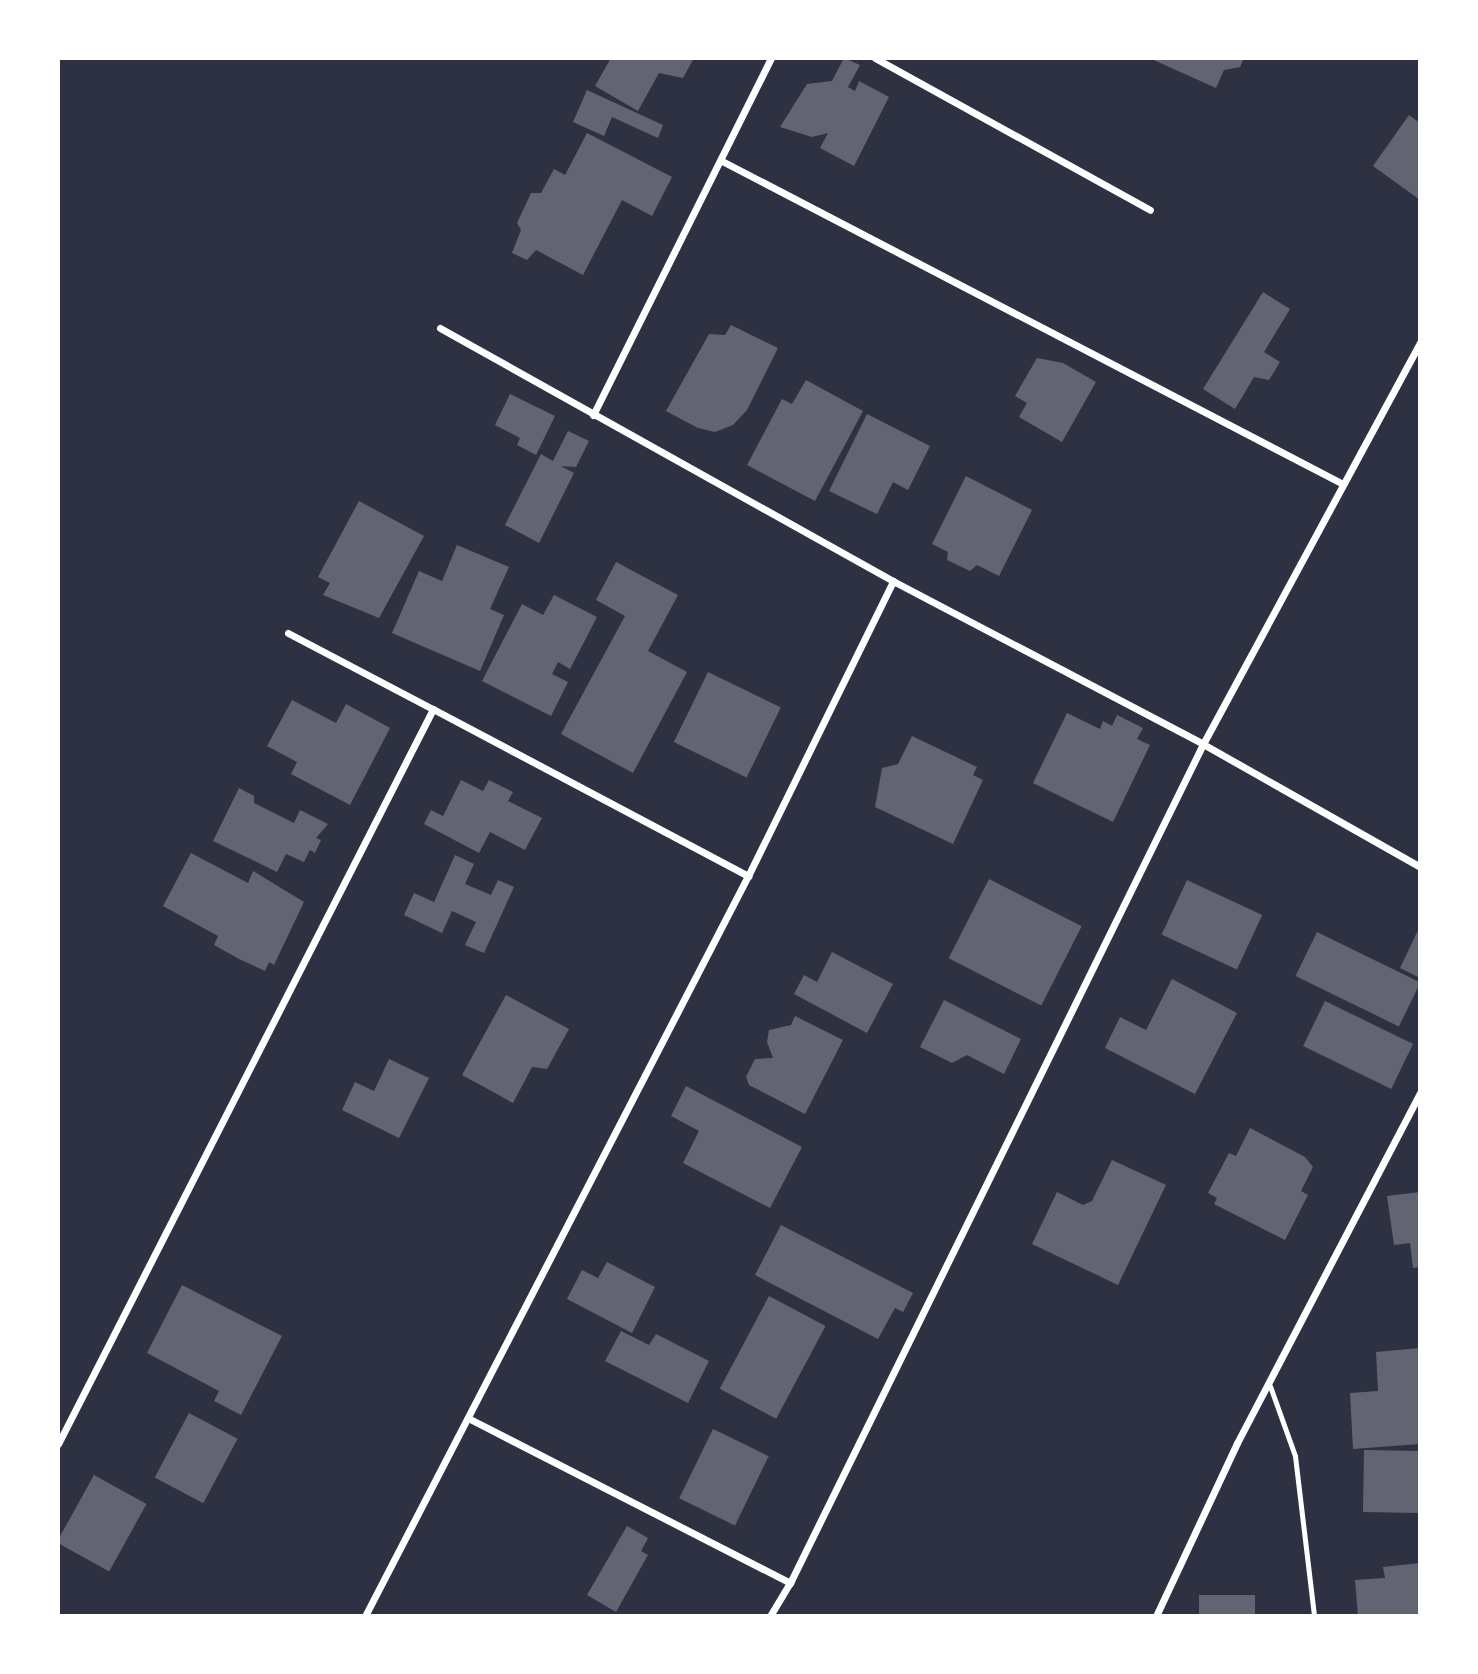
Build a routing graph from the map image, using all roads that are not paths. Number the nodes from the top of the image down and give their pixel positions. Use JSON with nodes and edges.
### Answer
{"nodes":[{"id":1,"x":771,"y":58,"type":"edge"},
{"id":2,"x":875,"y":58,"type":"edge"},
{"id":3,"x":722,"y":161,"type":"junction"},
{"id":4,"x":1150,"y":210,"type":"dead end"},
{"id":5,"x":440,"y":328,"type":"dead end"},
{"id":6,"x":1420,"y":342,"type":"edge"},
{"id":7,"x":593,"y":415,"type":"junction"},
{"id":8,"x":1343,"y":484,"type":"junction"},
{"id":9,"x":893,"y":582,"type":"junction"},
{"id":10,"x":288,"y":633,"type":"dead end"},
{"id":11,"x":433,"y":709,"type":"junction"},
{"id":12,"x":1203,"y":744,"type":"junction"},
{"id":13,"x":1420,"y":867,"type":"edge"},
{"id":14,"x":748,"y":876,"type":"junction"},
{"id":15,"x":1420,"y":1093,"type":"edge"},
{"id":16,"x":1270,"y":1386,"type":"junction"},
{"id":17,"x":468,"y":1418,"type":"junction"},
{"id":18,"x":58,"y":1444,"type":"edge"},
{"id":19,"x":790,"y":1583,"type":"junction"},
{"id":20,"x":365,"y":1616,"type":"edge"},
{"id":21,"x":770,"y":1616,"type":"edge"},
{"id":22,"x":1156,"y":1616,"type":"edge"},
{"id":23,"x":1314,"y":1616,"type":"edge"}],
"edges":[{"from":1,"to":3,"type":"street"},
{"from":2,"to":4,"type":"street"},
{"from":3,"to":7,"type":"street"},
{"from":3,"to":8,"type":"street"},
{"from":5,"to":7,"type":"street"},
{"from":6,"to":8,"type":"street"},
{"from":7,"to":9,"type":"street"},
{"from":8,"to":12,"type":"street"},
{"from":9,"to":12,"type":"street"},
{"from":9,"to":14,"type":"street"},
{"from":10,"to":11,"type":"street"},
{"from":11,"to":14,"type":"street"},
{"from":11,"to":18,"type":"street"},
{"from":12,"to":13,"type":"street"},
{"from":12,"to":19,"type":"street"},
{"from":14,"to":17,"type":"street"},
{"from":15,"to":16,"type":"street"},
{"from":16,"to":22,"type":"street"},
{"from":16,"to":23,"type":"lane"},
{"from":17,"to":19,"type":"street"},
{"from":17,"to":20,"type":"street"},
{"from":19,"to":21,"type":"street"}]}
